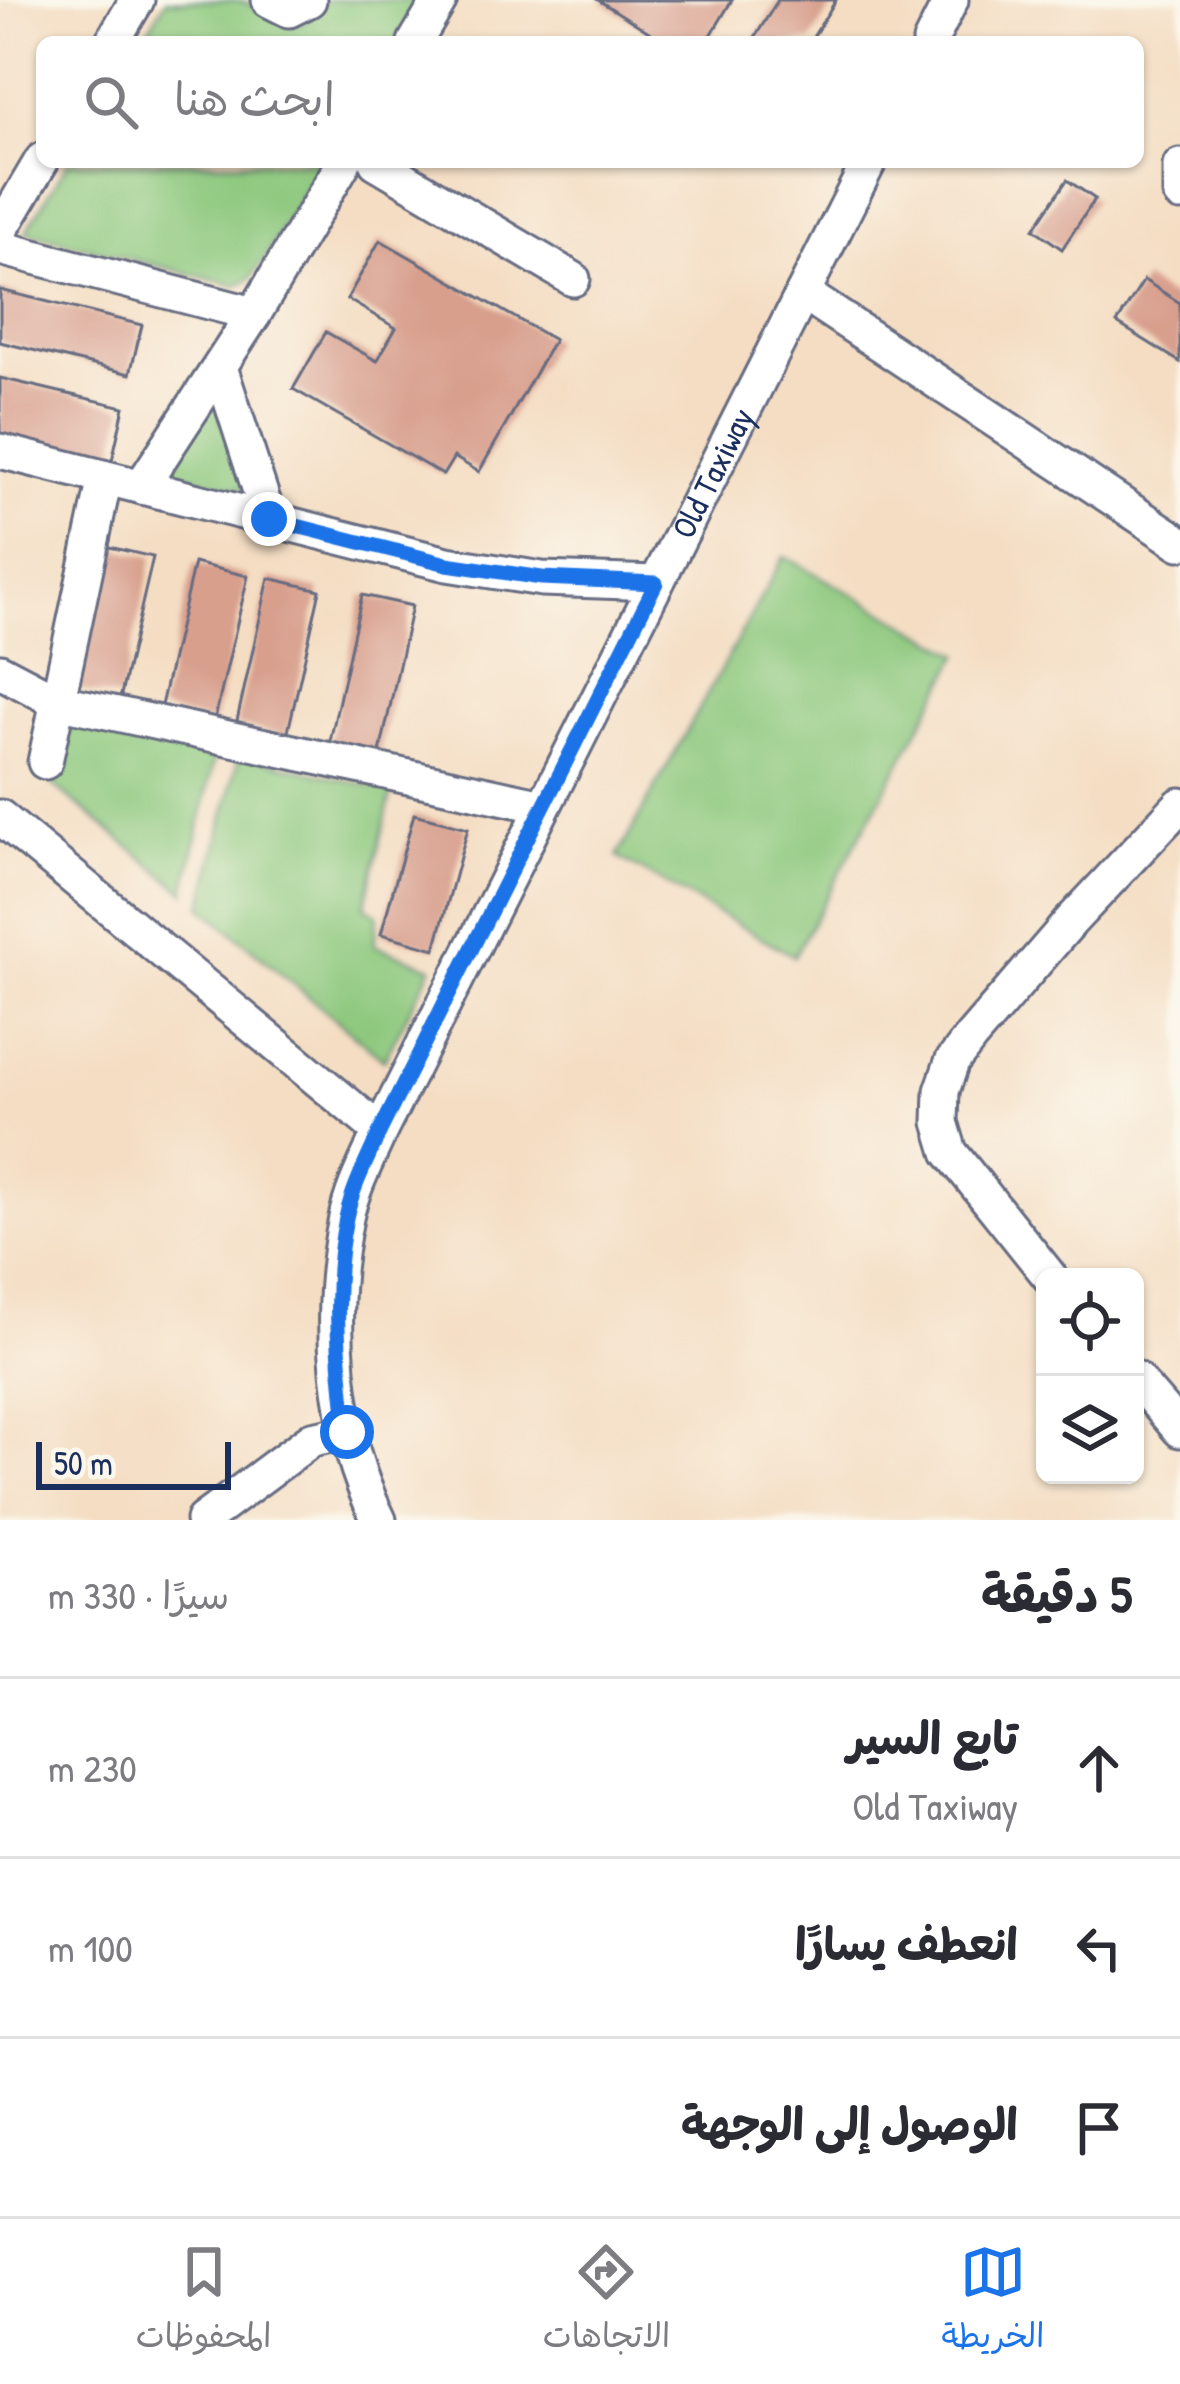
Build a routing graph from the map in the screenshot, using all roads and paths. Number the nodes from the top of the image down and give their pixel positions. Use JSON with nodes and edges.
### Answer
{"nodes":[{"id":1,"x":137,"y":0,"type":"edge"},
{"id":2,"x":269,"y":0,"type":"edge"},
{"id":3,"x":308,"y":0,"type":"edge"},
{"id":4,"x":440,"y":0,"type":"edge"},
{"id":5,"x":951,"y":0,"type":"edge"},
{"id":6,"x":116,"y":36,"type":"edge"},
{"id":7,"x":419,"y":36,"type":"edge"},
{"id":8,"x":933,"y":36,"type":"edge"},
{"id":9,"x":1180,"y":166,"type":"edge"},
{"id":10,"x":37,"y":168,"type":"edge"},
{"id":11,"x":340,"y":168,"type":"edge"},
{"id":12,"x":386,"y":168,"type":"edge"},
{"id":13,"x":866,"y":168,"type":"edge"},
{"id":14,"x":1180,"y":194,"type":"edge"},
{"id":15,"x":0,"y":230,"type":"edge"},
{"id":16,"x":0,"y":248,"type":"edge"},
{"id":17,"x":573,"y":279,"type":"dead end"},
{"id":18,"x":803,"y":293,"type":"junction"},
{"id":19,"x":254,"y":314,"type":"junction"},
{"id":20,"x":220,"y":367,"type":"junction"},
{"id":21,"x":0,"y":452,"type":"edge"},
{"id":22,"x":105,"y":478,"type":"junction"},
{"id":23,"x":141,"y":487,"type":"junction"},
{"id":24,"x":269,"y":519,"type":"junction"},
{"id":25,"x":1180,"y":543,"type":"edge"},
{"id":26,"x":656,"y":583,"type":"junction"},
{"id":27,"x":0,"y":671,"type":"edge"},
{"id":28,"x":57,"y":701,"type":"junction"},
{"id":29,"x":45,"y":762,"type":"dead end"},
{"id":30,"x":1180,"y":805,"type":"edge"},
{"id":31,"x":543,"y":806,"type":"junction"},
{"id":32,"x":0,"y":817,"type":"edge"},
{"id":33,"x":380,"y":1131,"type":"junction"},
{"id":34,"x":1043,"y":1268,"type":"edge"},
{"id":35,"x":1144,"y":1388,"type":"edge"},
{"id":36,"x":1180,"y":1430,"type":"edge"},
{"id":37,"x":347,"y":1432,"type":"junction"},
{"id":38,"x":203,"y":1520,"type":"edge"},
{"id":39,"x":379,"y":1520,"type":"edge"}],
"edges":[{"from":1,"to":6,"type":"street"},
{"from":2,"to":3,"type":"street"},
{"from":4,"to":7,"type":"street"},
{"from":5,"to":8,"type":"street"},
{"from":9,"to":14,"type":"street"},
{"from":10,"to":15,"type":"street"},
{"from":11,"to":19,"type":"street"},
{"from":12,"to":17,"type":"street"},
{"from":13,"to":18,"type":"street","name":"Old Taxiway"},
{"from":16,"to":19,"type":"street"},
{"from":18,"to":25,"type":"street"},
{"from":18,"to":26,"type":"street","name":"Old Taxiway"},
{"from":19,"to":20,"type":"street"},
{"from":20,"to":23,"type":"street"},
{"from":20,"to":24,"type":"street"},
{"from":21,"to":22,"type":"street"},
{"from":22,"to":23,"type":"street"},
{"from":22,"to":28,"type":"street"},
{"from":23,"to":24,"type":"street"},
{"from":24,"to":26,"type":"street"},
{"from":26,"to":31,"type":"street","name":"Old Taxiway"},
{"from":27,"to":28,"type":"street"},
{"from":28,"to":29,"type":"street"},
{"from":28,"to":31,"type":"street"},
{"from":30,"to":34,"type":"street"},
{"from":31,"to":33,"type":"street","name":"Old Taxiway"},
{"from":32,"to":33,"type":"street"},
{"from":33,"to":37,"type":"street","name":"Old Taxiway"},
{"from":35,"to":36,"type":"street"},
{"from":37,"to":38,"type":"street"},
{"from":37,"to":39,"type":"street","name":"Old Taxiway"}]}
